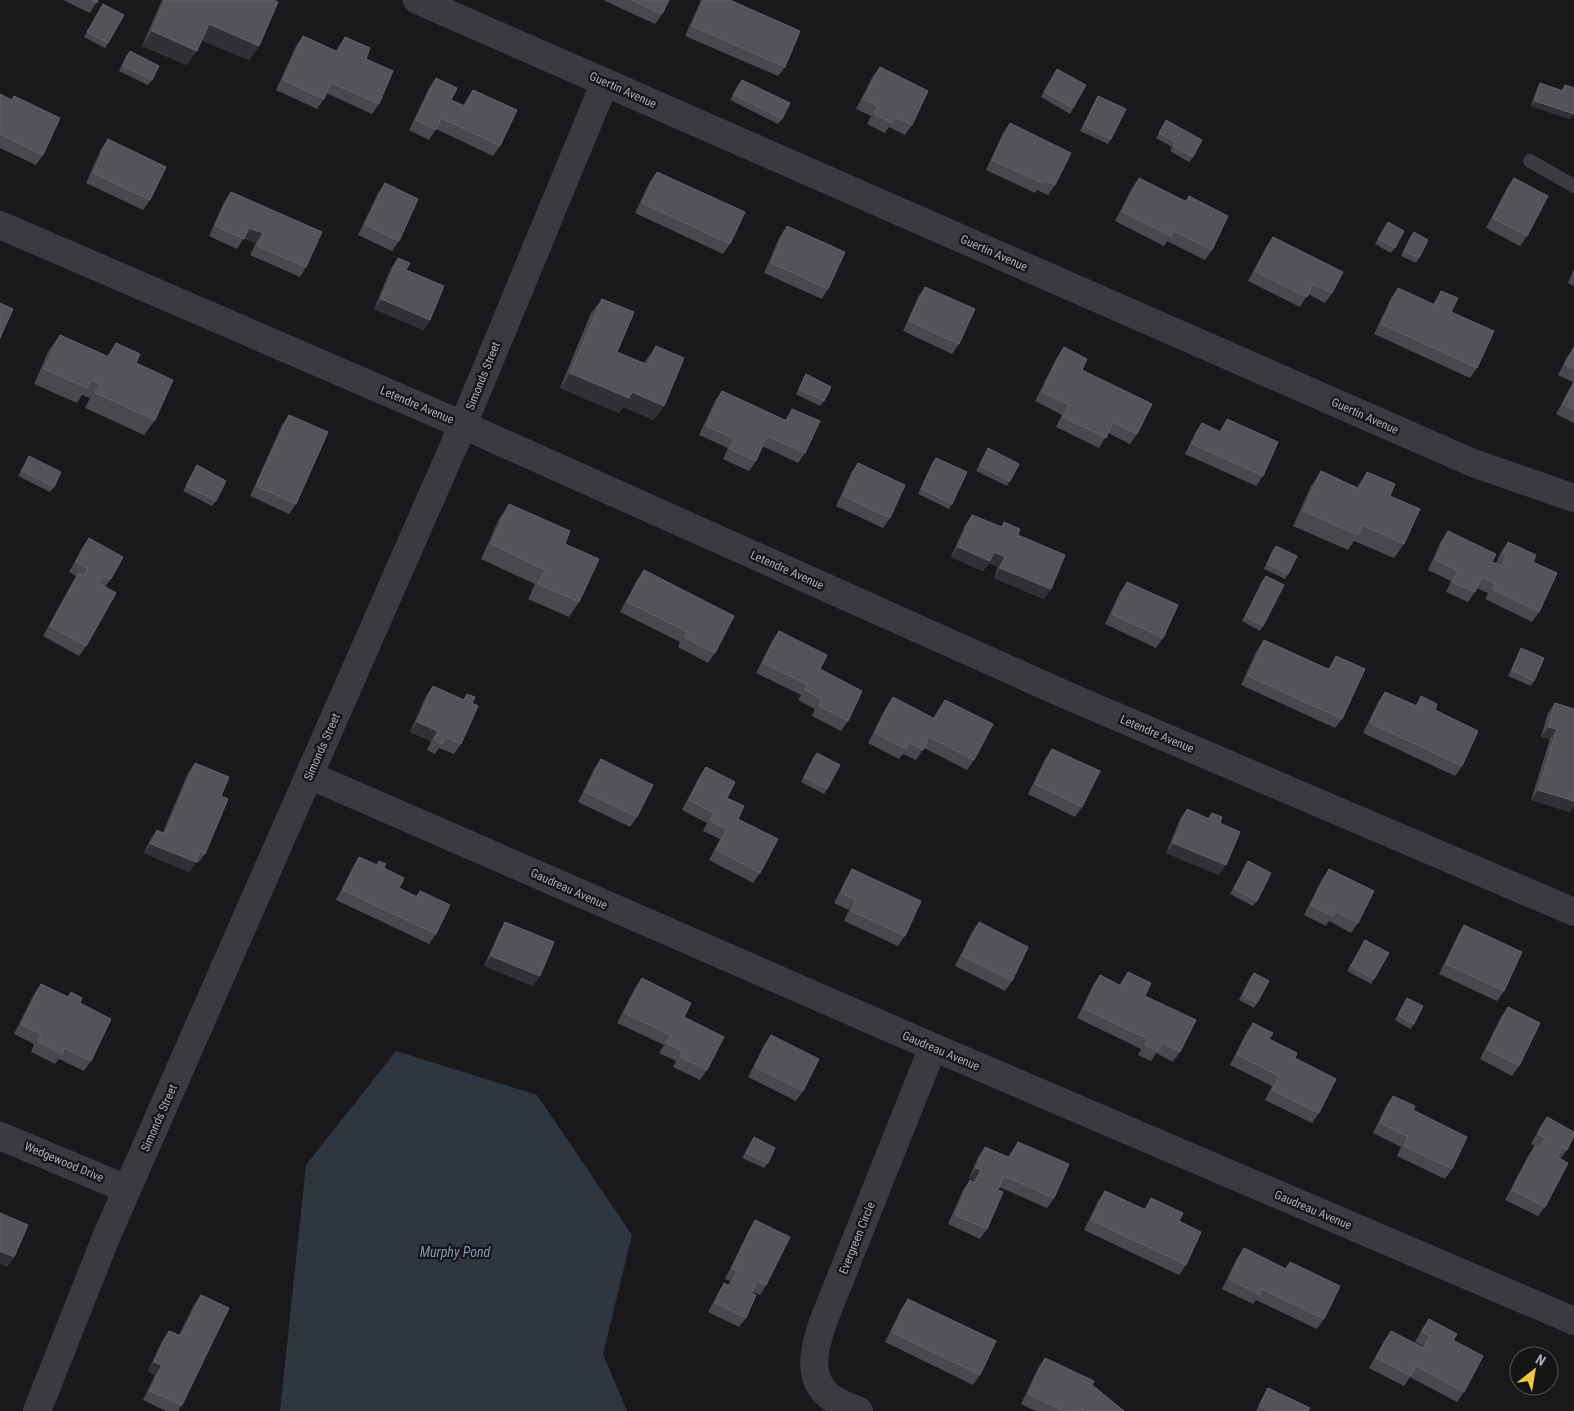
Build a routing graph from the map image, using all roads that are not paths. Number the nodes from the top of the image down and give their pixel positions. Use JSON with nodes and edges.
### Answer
{"nodes":[{"id":1,"x":417,"y":0,"type":"edge"},
{"id":2,"x":605,"y":82,"type":"junction"},
{"id":3,"x":1530,"y":161,"type":"dead end"},
{"id":4,"x":1574,"y":186,"type":"edge"},
{"id":5,"x":0,"y":225,"type":"edge"},
{"id":6,"x":463,"y":425,"type":"junction"},
{"id":7,"x":1574,"y":498,"type":"edge"},
{"id":8,"x":309,"y":775,"type":"junction"},
{"id":9,"x":1574,"y":912,"type":"edge"},
{"id":10,"x":933,"y":1048,"type":"junction"},
{"id":11,"x":0,"y":1136,"type":"edge"},
{"id":12,"x":127,"y":1189,"type":"junction"},
{"id":13,"x":1574,"y":1321,"type":"edge"},
{"id":14,"x":37,"y":1411,"type":"edge"},
{"id":15,"x":860,"y":1411,"type":"edge"}],
"edges":[{"from":1,"to":2,"type":"street","name":"Guertin Avenue"},
{"from":2,"to":6,"type":"street","name":"Simonds Street"},
{"from":2,"to":7,"type":"street","name":"Guertin Avenue"},
{"from":3,"to":4,"type":"lane"},
{"from":5,"to":6,"type":"street","name":"Letendre Avenue"},
{"from":6,"to":8,"type":"street","name":"Simonds Street"},
{"from":6,"to":9,"type":"street","name":"Letendre Avenue"},
{"from":8,"to":10,"type":"street","name":"Gaudreau Avenue"},
{"from":8,"to":12,"type":"street","name":"Simonds Street"},
{"from":10,"to":13,"type":"street","name":"Gaudreau Avenue"},
{"from":10,"to":15,"type":"street","name":"Evergreen Circle"},
{"from":11,"to":12,"type":"street","name":"Wedgewood Drive"},
{"from":12,"to":14,"type":"street","name":"Simonds Street"}]}
